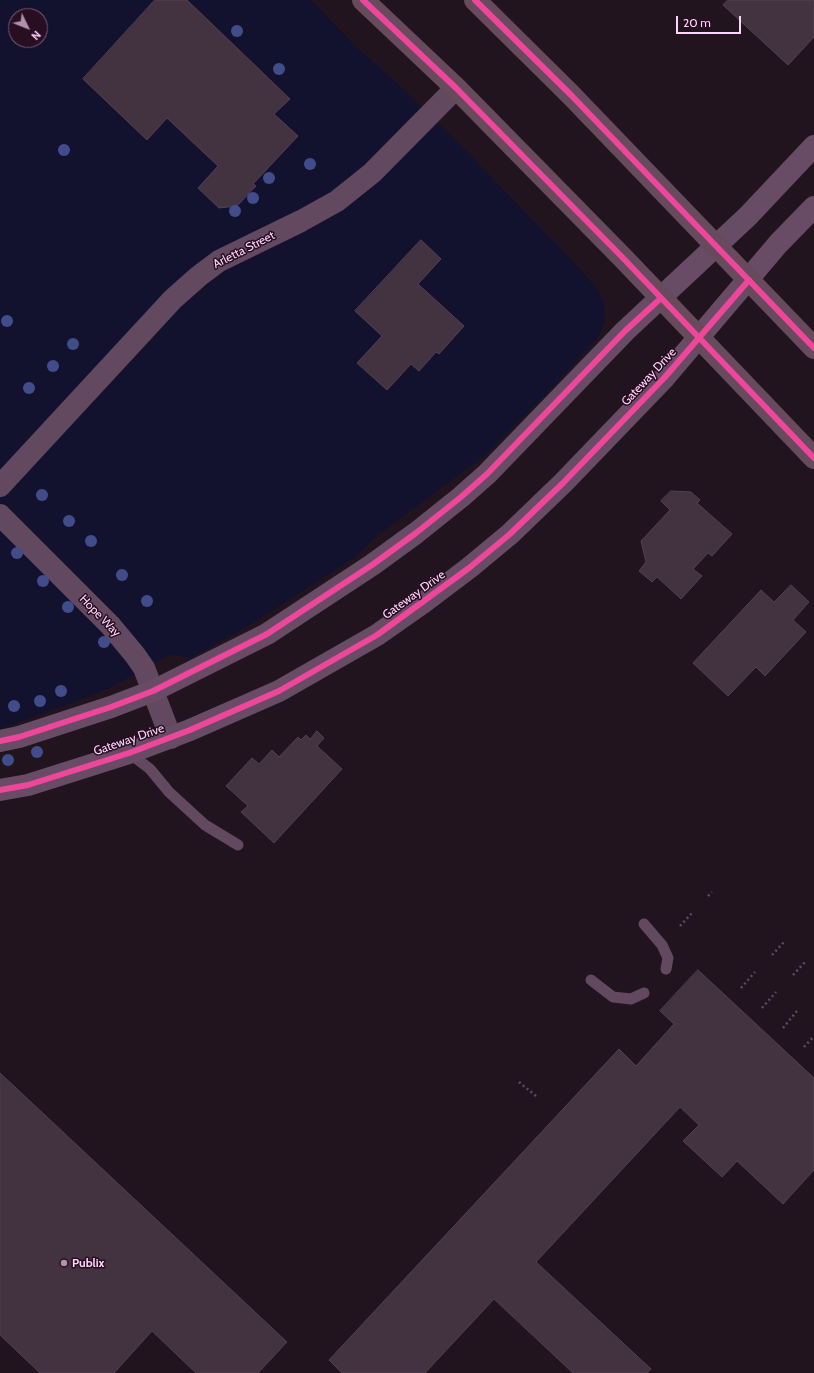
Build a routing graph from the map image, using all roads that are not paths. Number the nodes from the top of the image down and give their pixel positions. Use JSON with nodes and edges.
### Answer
{"nodes":[{"id":1,"x":363,"y":0,"type":"edge"},
{"id":2,"x":474,"y":0,"type":"edge"},
{"id":3,"x":456,"y":88,"type":"junction"},
{"id":4,"x":814,"y":146,"type":"edge"},
{"id":5,"x":814,"y":207,"type":"edge"},
{"id":6,"x":716,"y":246,"type":"junction"},
{"id":7,"x":749,"y":280,"type":"junction"},
{"id":8,"x":661,"y":298,"type":"junction"},
{"id":9,"x":699,"y":337,"type":"junction"},
{"id":10,"x":814,"y":348,"type":"edge"},
{"id":11,"x":814,"y":458,"type":"edge"},
{"id":12,"x":0,"y":486,"type":"edge"},
{"id":13,"x":0,"y":515,"type":"edge"},
{"id":14,"x":153,"y":691,"type":"junction"},
{"id":15,"x":171,"y":738,"type":"junction"},
{"id":16,"x":0,"y":741,"type":"edge"},
{"id":17,"x":129,"y":753,"type":"junction"},
{"id":18,"x":0,"y":790,"type":"edge"},
{"id":19,"x":238,"y":845,"type":"dead end"},
{"id":20,"x":644,"y":924,"type":"dead end"},
{"id":21,"x":666,"y":969,"type":"dead end"},
{"id":22,"x":591,"y":980,"type":"dead end"},
{"id":23,"x":644,"y":993,"type":"dead end"}],
"edges":[{"from":1,"to":3,"type":"main road"},
{"from":2,"to":6,"type":"main road"},
{"from":3,"to":8,"type":"main road"},
{"from":3,"to":12,"type":"street","name":"Arletta Street"},
{"from":4,"to":6,"type":"street"},
{"from":5,"to":7,"type":"street","name":"Gateway Drive"},
{"from":6,"to":7,"type":"main road"},
{"from":6,"to":8,"type":"street"},
{"from":7,"to":9,"type":"street","name":"Gateway Drive"},
{"from":7,"to":10,"type":"main road"},
{"from":8,"to":9,"type":"main road"},
{"from":8,"to":14,"type":"street"},
{"from":9,"to":11,"type":"main road"},
{"from":9,"to":15,"type":"street","name":"Gateway Drive"},
{"from":13,"to":14,"type":"street","name":"Hope Way"},
{"from":14,"to":15,"type":"street","name":"Hope Way"},
{"from":14,"to":16,"type":"street"},
{"from":15,"to":17,"type":"street","name":"Gateway Drive"},
{"from":17,"to":18,"type":"street","name":"Gateway Drive"},
{"from":17,"to":19,"type":"lane"},
{"from":20,"to":21,"type":"lane"},
{"from":22,"to":23,"type":"lane"}]}
